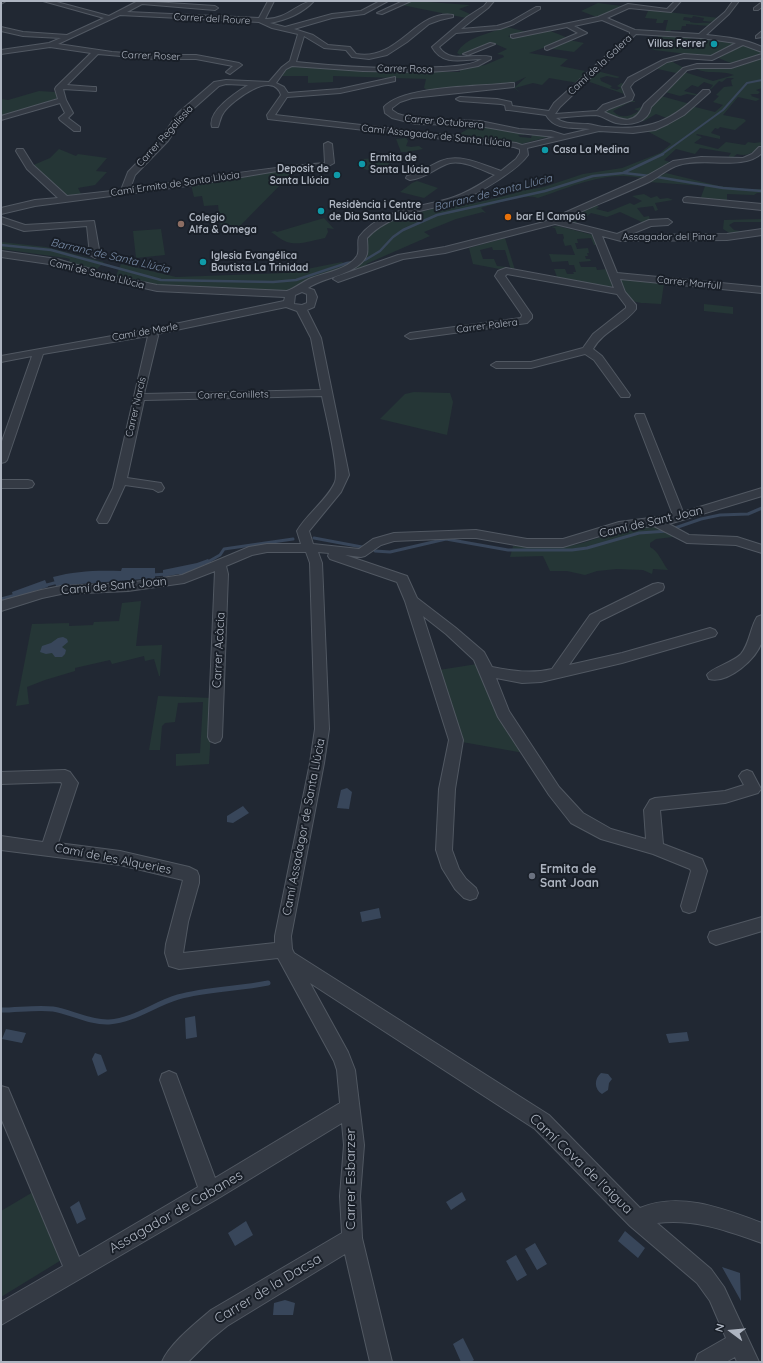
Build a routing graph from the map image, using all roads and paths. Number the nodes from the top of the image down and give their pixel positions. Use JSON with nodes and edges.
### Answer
{"nodes":[{"id":1,"x":46,"y":1,"type":"edge"},
{"id":2,"x":142,"y":1,"type":"edge"},
{"id":3,"x":271,"y":1,"type":"edge"},
{"id":4,"x":310,"y":1,"type":"edge"},
{"id":5,"x":385,"y":1,"type":"edge"},
{"id":6,"x":408,"y":1,"type":"edge"},
{"id":7,"x":490,"y":1,"type":"edge"},
{"id":8,"x":676,"y":1,"type":"edge"},
{"id":9,"x":736,"y":1,"type":"edge"},
{"id":10,"x":762,"y":4,"type":"edge"},
{"id":11,"x":215,"y":8,"type":"dead end"},
{"id":12,"x":538,"y":8,"type":"dead end"},
{"id":13,"x":756,"y":8,"type":"dead end"},
{"id":14,"x":380,"y":13,"type":"dead end"},
{"id":15,"x":118,"y":14,"type":"junction"},
{"id":16,"x":451,"y":16,"type":"dead end"},
{"id":17,"x":110,"y":18,"type":"junction"},
{"id":18,"x":602,"y":18,"type":"junction"},
{"id":19,"x":261,"y":21,"type":"junction"},
{"id":20,"x":567,"y":25,"type":"junction"},
{"id":21,"x":1,"y":29,"type":"edge"},
{"id":22,"x":284,"y":29,"type":"junction"},
{"id":23,"x":454,"y":31,"type":"junction"},
{"id":24,"x":633,"y":32,"type":"junction"},
{"id":25,"x":302,"y":33,"type":"junction"},
{"id":26,"x":23,"y":34,"type":"junction"},
{"id":27,"x":1,"y":35,"type":"edge"},
{"id":28,"x":70,"y":36,"type":"junction"},
{"id":29,"x":513,"y":36,"type":"dead end"},
{"id":30,"x":702,"y":36,"type":"junction"},
{"id":31,"x":745,"y":43,"type":"junction"},
{"id":32,"x":50,"y":44,"type":"junction"},
{"id":33,"x":492,"y":44,"type":"dead end"},
{"id":34,"x":546,"y":48,"type":"dead end"},
{"id":35,"x":762,"y":50,"type":"edge"},
{"id":36,"x":1,"y":52,"type":"edge"},
{"id":37,"x":96,"y":52,"type":"junction"},
{"id":38,"x":762,"y":56,"type":"edge"},
{"id":39,"x":464,"y":59,"type":"junction"},
{"id":40,"x":291,"y":64,"type":"junction"},
{"id":41,"x":230,"y":72,"type":"dead end"},
{"id":42,"x":392,"y":79,"type":"dead end"},
{"id":43,"x":260,"y":84,"type":"junction"},
{"id":44,"x":271,"y":84,"type":"junction"},
{"id":45,"x":511,"y":85,"type":"dead end"},
{"id":46,"x":61,"y":87,"type":"junction"},
{"id":47,"x":93,"y":89,"type":"dead end"},
{"id":48,"x":706,"y":92,"type":"dead end"},
{"id":49,"x":285,"y":95,"type":"junction"},
{"id":50,"x":460,"y":99,"type":"dead end"},
{"id":51,"x":62,"y":100,"type":"junction"},
{"id":52,"x":599,"y":113,"type":"junction"},
{"id":53,"x":550,"y":114,"type":"junction"},
{"id":54,"x":1,"y":118,"type":"edge"},
{"id":55,"x":215,"y":125,"type":"dead end"},
{"id":56,"x":77,"y":129,"type":"dead end"},
{"id":57,"x":599,"y":129,"type":"junction"},
{"id":58,"x":561,"y":136,"type":"junction"},
{"id":59,"x":328,"y":144,"type":"dead end"},
{"id":60,"x":521,"y":147,"type":"junction"},
{"id":61,"x":762,"y":149,"type":"edge"},
{"id":62,"x":20,"y":151,"type":"dead end"},
{"id":63,"x":747,"y":160,"type":"junction"},
{"id":64,"x":762,"y":160,"type":"edge"},
{"id":65,"x":501,"y":174,"type":"junction"},
{"id":66,"x":410,"y":178,"type":"dead end"},
{"id":67,"x":125,"y":191,"type":"junction"},
{"id":68,"x":65,"y":199,"type":"junction"},
{"id":69,"x":688,"y":200,"type":"dead end"},
{"id":70,"x":762,"y":207,"type":"edge"},
{"id":71,"x":1,"y":211,"type":"edge"},
{"id":72,"x":1,"y":220,"type":"edge"},
{"id":73,"x":554,"y":221,"type":"junction"},
{"id":74,"x":668,"y":222,"type":"dead end"},
{"id":75,"x":596,"y":232,"type":"junction"},
{"id":76,"x":762,"y":232,"type":"edge"},
{"id":77,"x":617,"y":237,"type":"junction"},
{"id":78,"x":1,"y":254,"type":"edge"},
{"id":79,"x":95,"y":255,"type":"dead end"},
{"id":80,"x":615,"y":276,"type":"junction"},
{"id":81,"x":304,"y":290,"type":"junction"},
{"id":82,"x":762,"y":290,"type":"edge"},
{"id":83,"x":620,"y":292,"type":"junction"},
{"id":84,"x":289,"y":298,"type":"junction"},
{"id":85,"x":301,"y":309,"type":"junction"},
{"id":86,"x":151,"y":332,"type":"junction"},
{"id":87,"x":410,"y":336,"type":"dead end"},
{"id":88,"x":588,"y":350,"type":"junction"},
{"id":89,"x":39,"y":351,"type":"junction"},
{"id":90,"x":1,"y":359,"type":"edge"},
{"id":91,"x":496,"y":365,"type":"dead end"},
{"id":92,"x":328,"y":393,"type":"junction"},
{"id":93,"x":625,"y":395,"type":"dead end"},
{"id":94,"x":139,"y":397,"type":"junction"},
{"id":95,"x":640,"y":416,"type":"dead end"},
{"id":96,"x":1,"y":460,"type":"edge"},
{"id":97,"x":120,"y":482,"type":"junction"},
{"id":98,"x":1,"y":484,"type":"edge"},
{"id":99,"x":28,"y":484,"type":"dead end"},
{"id":100,"x":158,"y":488,"type":"dead end"},
{"id":101,"x":762,"y":492,"type":"edge"},
{"id":102,"x":681,"y":517,"type":"junction"},
{"id":103,"x":103,"y":520,"type":"dead end"},
{"id":104,"x":656,"y":522,"type":"junction"},
{"id":105,"x":311,"y":549,"type":"junction"},
{"id":106,"x":762,"y":549,"type":"edge"},
{"id":107,"x":219,"y":563,"type":"junction"},
{"id":108,"x":658,"y":587,"type":"dead end"},
{"id":109,"x":412,"y":601,"type":"junction"},
{"id":110,"x":1,"y":606,"type":"edge"},
{"id":111,"x":762,"y":620,"type":"edge"},
{"id":112,"x":710,"y":633,"type":"dead end"},
{"id":113,"x":487,"y":671,"type":"junction"},
{"id":114,"x":556,"y":674,"type":"junction"},
{"id":115,"x":714,"y":674,"type":"dead end"},
{"id":116,"x":215,"y":737,"type":"dead end"},
{"id":117,"x":1,"y":778,"type":"edge"},
{"id":118,"x":751,"y":786,"type":"edge"},
{"id":119,"x":1,"y":843,"type":"edge"},
{"id":120,"x":49,"y":848,"type":"junction"},
{"id":121,"x":656,"y":848,"type":"junction"},
{"id":122,"x":470,"y":893,"type":"dead end"},
{"id":123,"x":689,"y":906,"type":"dead end"},
{"id":124,"x":762,"y":924,"type":"edge"},
{"id":125,"x":716,"y":937,"type":"dead end"},
{"id":126,"x":285,"y":954,"type":"junction"},
{"id":127,"x":169,"y":1080,"type":"dead end"},
{"id":128,"x":1,"y":1095,"type":"edge"},
{"id":129,"x":350,"y":1110,"type":"junction"},
{"id":130,"x":210,"y":1192,"type":"junction"},
{"id":131,"x":637,"y":1219,"type":"junction"},
{"id":132,"x":762,"y":1233,"type":"edge"},
{"id":133,"x":352,"y":1238,"type":"junction"},
{"id":134,"x":74,"y":1271,"type":"junction"},
{"id":135,"x":1,"y":1314,"type":"edge"},
{"id":136,"x":739,"y":1342,"type":"junction"},
{"id":137,"x":173,"y":1362,"type":"edge"},
{"id":138,"x":381,"y":1362,"type":"edge"},
{"id":139,"x":706,"y":1362,"type":"edge"},
{"id":140,"x":748,"y":1362,"type":"edge"}],
"edges":[{"from":1,"to":17,"type":"street"},
{"from":2,"to":11,"type":"street"},
{"from":2,"to":15,"type":"street"},
{"from":3,"to":19,"type":"street"},
{"from":4,"to":19,"type":"street"},
{"from":5,"to":22,"type":"street"},
{"from":6,"to":14,"type":"street"},
{"from":7,"to":23,"type":"street","name":"Carrer Rosa"},
{"from":8,"to":18,"type":"street"},
{"from":9,"to":30,"type":"street"},
{"from":10,"to":13,"type":"street"},
{"from":12,"to":23,"type":"street"},
{"from":15,"to":17,"type":"street"},
{"from":15,"to":19,"type":"street","name":"Carrer del Roure"},
{"from":16,"to":25,"type":"street","name":"Carrer del Roure"},
{"from":17,"to":28,"type":"street"},
{"from":18,"to":20,"type":"street"},
{"from":18,"to":24,"type":"street","name":"Camí de la Galera"},
{"from":19,"to":22,"type":"street","name":"Carrer del Roure"},
{"from":20,"to":29,"type":"street"},
{"from":20,"to":34,"type":"street"},
{"from":21,"to":26,"type":"street"},
{"from":22,"to":25,"type":"street","name":"Carrer del Roure"},
{"from":23,"to":39,"type":"street","name":"Carrer Rosa"},
{"from":24,"to":30,"type":"street"},
{"from":24,"to":53,"type":"street","name":"Camí de la Galera"},
{"from":25,"to":40,"type":"street"},
{"from":26,"to":27,"type":"street"},
{"from":26,"to":28,"type":"street"},
{"from":28,"to":32,"type":"street"},
{"from":30,"to":31,"type":"street"},
{"from":31,"to":35,"type":"street"},
{"from":31,"to":52,"type":"street"},
{"from":32,"to":36,"type":"street"},
{"from":32,"to":37,"type":"street","name":"Carrer Roser"},
{"from":33,"to":39,"type":"street"},
{"from":37,"to":41,"type":"street","name":"Carrer Roser"},
{"from":37,"to":46,"type":"street"},
{"from":38,"to":52,"type":"street"},
{"from":39,"to":40,"type":"street","name":"Carrer Rosa"},
{"from":40,"to":44,"type":"street"},
{"from":42,"to":49,"type":"street"},
{"from":43,"to":44,"type":"street"},
{"from":43,"to":55,"type":"street"},
{"from":43,"to":67,"type":"street","name":"Carrer Regalissia"},
{"from":44,"to":49,"type":"street"},
{"from":45,"to":58,"type":"street","name":"Carrer Octubrera"},
{"from":46,"to":47,"type":"street"},
{"from":46,"to":51,"type":"street"},
{"from":48,"to":57,"type":"street"},
{"from":49,"to":60,"type":"street","name":"Camí Assagador de Santa Llúcia"},
{"from":50,"to":53,"type":"street"},
{"from":51,"to":54,"type":"street"},
{"from":51,"to":56,"type":"street"},
{"from":52,"to":53,"type":"street"},
{"from":53,"to":57,"type":"street"},
{"from":57,"to":58,"type":"street"},
{"from":58,"to":60,"type":"street"},
{"from":59,"to":67,"type":"street","name":"Camí Ermita de Santa Llúcia"},
{"from":60,"to":65,"type":"street","name":"Camí Assagador de Santa Llúcia"},
{"from":61,"to":63,"type":"street"},
{"from":62,"to":68,"type":"street"},
{"from":63,"to":64,"type":"street"},
{"from":63,"to":73,"type":"street"},
{"from":65,"to":66,"type":"street"},
{"from":65,"to":81,"type":"street","name":"Camí Assagador de Santa Llúcia"},
{"from":67,"to":68,"type":"street","name":"Camí Ermita de Santa Llúcia"},
{"from":68,"to":71,"type":"street","name":"Camí Ermita de Santa Llúcia"},
{"from":69,"to":70,"type":"street"},
{"from":72,"to":79,"type":"street"},
{"from":73,"to":75,"type":"street","name":"Assagador del Pinar"},
{"from":73,"to":81,"type":"street"},
{"from":74,"to":77,"type":"street"},
{"from":75,"to":77,"type":"street","name":"Assagador del Pinar"},
{"from":75,"to":80,"type":"street"},
{"from":76,"to":77,"type":"street","name":"Assagador del Pinar"},
{"from":78,"to":84,"type":"street","name":"Camí de Santa Llúcia"},
{"from":80,"to":82,"type":"street","name":"Carrer Marfull"},
{"from":80,"to":83,"type":"street"},
{"from":81,"to":84,"type":"street"},
{"from":81,"to":85,"type":"street"},
{"from":83,"to":87,"type":"street","name":"Carrer Palera"},
{"from":83,"to":88,"type":"street"},
{"from":84,"to":85,"type":"street"},
{"from":84,"to":86,"type":"street","name":"Camí de Merle"},
{"from":85,"to":92,"type":"street","name":"Camí Assadagor de Santa Llúcia"},
{"from":86,"to":89,"type":"street","name":"Camí de Merle"},
{"from":86,"to":94,"type":"street","name":"Carrer Narcís"},
{"from":88,"to":91,"type":"street"},
{"from":88,"to":93,"type":"street"},
{"from":89,"to":90,"type":"street","name":"Camí de Merle"},
{"from":89,"to":96,"type":"street"},
{"from":92,"to":94,"type":"street","name":"Carrer Conillets"},
{"from":92,"to":105,"type":"street","name":"Camí Assadagor de Santa Llúcia"},
{"from":94,"to":97,"type":"street","name":"Carrer Narcís"},
{"from":95,"to":102,"type":"street"},
{"from":97,"to":100,"type":"street"},
{"from":97,"to":103,"type":"street","name":"Carrer Narcís"},
{"from":98,"to":99,"type":"street"},
{"from":101,"to":102,"type":"street","name":"Camí de Sant Joan"},
{"from":102,"to":104,"type":"street","name":"Camí de Sant Joan"},
{"from":104,"to":105,"type":"street","name":"Camí de Sant Joan"},
{"from":104,"to":106,"type":"street"},
{"from":105,"to":107,"type":"street","name":"Camí de Sant Joan"},
{"from":105,"to":109,"type":"street"},
{"from":105,"to":126,"type":"street","name":"Camí Assadagor de Santa Llúcia"},
{"from":107,"to":110,"type":"street","name":"Camí de Sant Joan"},
{"from":107,"to":116,"type":"street","name":"Carrer Acàcia"},
{"from":108,"to":114,"type":"street"},
{"from":109,"to":113,"type":"street"},
{"from":109,"to":122,"type":"street"},
{"from":111,"to":115,"type":"street"},
{"from":112,"to":114,"type":"street"},
{"from":113,"to":114,"type":"street"},
{"from":113,"to":121,"type":"street"},
{"from":117,"to":120,"type":"street","name":"Camí de les Alqueries"},
{"from":118,"to":121,"type":"street"},
{"from":119,"to":120,"type":"street"},
{"from":120,"to":126,"type":"street","name":"Camí de les Alqueries"},
{"from":121,"to":123,"type":"street"},
{"from":124,"to":125,"type":"street"},
{"from":126,"to":129,"type":"street","name":"Carrer Esbarzer"},
{"from":126,"to":131,"type":"street","name":"Camí Cova de l'aigua"},
{"from":127,"to":130,"type":"street"},
{"from":128,"to":134,"type":"street"},
{"from":129,"to":130,"type":"street","name":"Assagador de Cabanes"},
{"from":129,"to":133,"type":"street","name":"Carrer Esbarzer"},
{"from":130,"to":134,"type":"street","name":"Assagador de Cabanes"},
{"from":131,"to":132,"type":"street"},
{"from":131,"to":136,"type":"street","name":"Camí Cova de l'aigua"},
{"from":133,"to":137,"type":"street","name":"Carrer de la Dacsa"},
{"from":133,"to":138,"type":"street","name":"Carrer Esbarzer"},
{"from":134,"to":135,"type":"street","name":"Assagador de Cabanes"},
{"from":136,"to":139,"type":"street"},
{"from":136,"to":140,"type":"street","name":"Camí Cova de l'aigua"}]}
